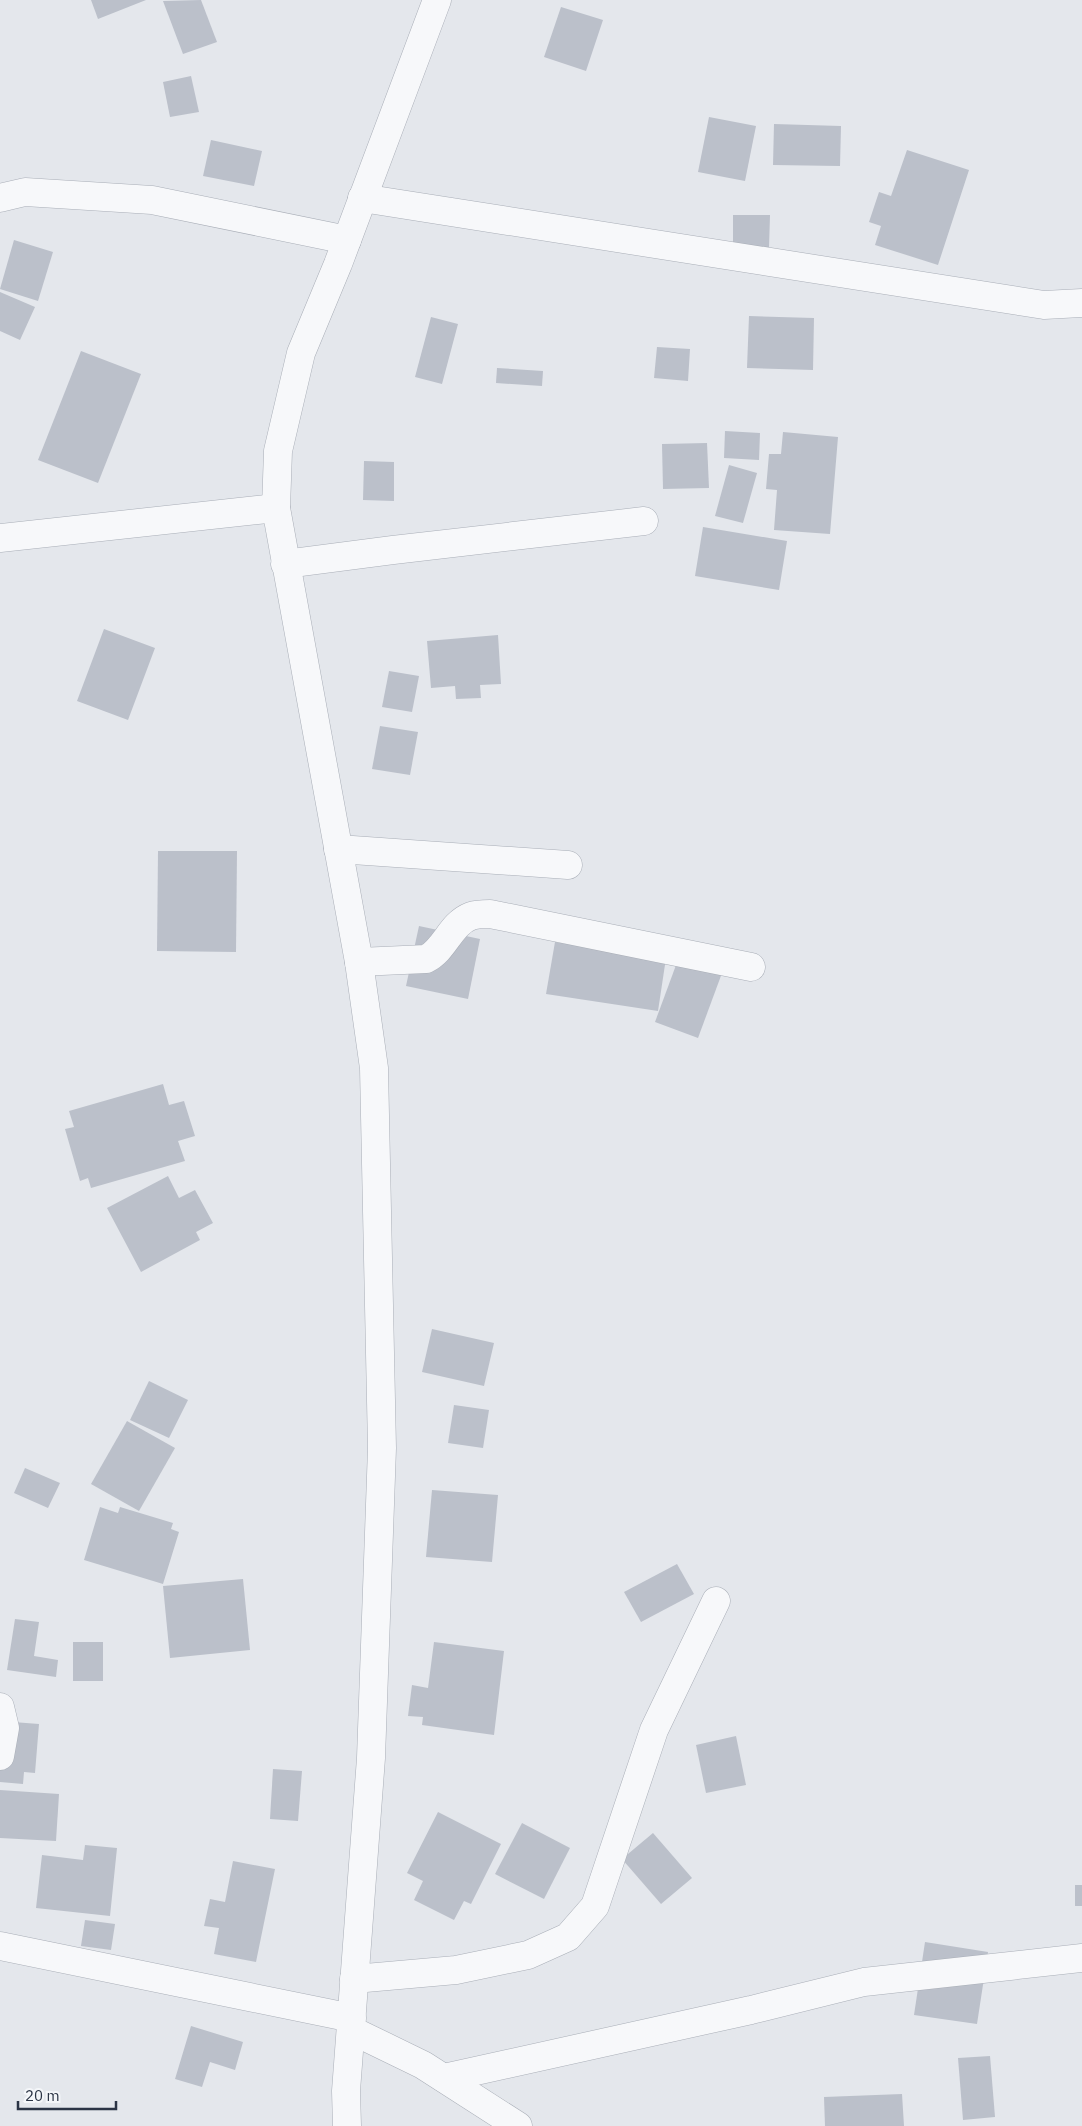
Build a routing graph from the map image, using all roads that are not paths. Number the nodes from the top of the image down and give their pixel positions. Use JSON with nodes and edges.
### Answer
{"nodes":[{"id":1,"x":437,"y":0,"type":"edge"},
{"id":2,"x":0,"y":198,"type":"edge"},
{"id":3,"x":362,"y":198,"type":"junction"},
{"id":4,"x":347,"y":240,"type":"junction"},
{"id":5,"x":1082,"y":303,"type":"edge"},
{"id":6,"x":276,"y":508,"type":"junction"},
{"id":7,"x":644,"y":521,"type":"dead end"},
{"id":8,"x":0,"y":538,"type":"edge"},
{"id":9,"x":285,"y":564,"type":"junction"},
{"id":10,"x":338,"y":849,"type":"junction"},
{"id":11,"x":568,"y":865,"type":"dead end"},
{"id":12,"x":359,"y":962,"type":"junction"},
{"id":13,"x":751,"y":967,"type":"dead end"},
{"id":14,"x":716,"y":1601,"type":"dead end"},
{"id":15,"x":0,"y":1707,"type":"edge"},
{"id":16,"x":0,"y":1756,"type":"edge"},
{"id":17,"x":0,"y":1946,"type":"edge"},
{"id":18,"x":1082,"y":1958,"type":"edge"},
{"id":19,"x":354,"y":1979,"type":"junction"},
{"id":20,"x":351,"y":2024,"type":"junction"},
{"id":21,"x":444,"y":2078,"type":"junction"},
{"id":22,"x":347,"y":2126,"type":"edge"},
{"id":23,"x":518,"y":2126,"type":"edge"}],
"edges":[{"from":1,"to":3,"type":"street"},
{"from":2,"to":4,"type":"street"},
{"from":3,"to":4,"type":"street"},
{"from":3,"to":5,"type":"street"},
{"from":4,"to":6,"type":"street"},
{"from":6,"to":8,"type":"street"},
{"from":6,"to":9,"type":"street"},
{"from":7,"to":9,"type":"street"},
{"from":9,"to":10,"type":"street"},
{"from":10,"to":11,"type":"street"},
{"from":10,"to":12,"type":"street"},
{"from":12,"to":13,"type":"street"},
{"from":12,"to":19,"type":"street"},
{"from":14,"to":19,"type":"street"},
{"from":15,"to":16,"type":"street"},
{"from":17,"to":20,"type":"street"},
{"from":18,"to":21,"type":"street"},
{"from":19,"to":20,"type":"street"},
{"from":20,"to":21,"type":"street"},
{"from":20,"to":22,"type":"street"},
{"from":21,"to":23,"type":"street"}]}
